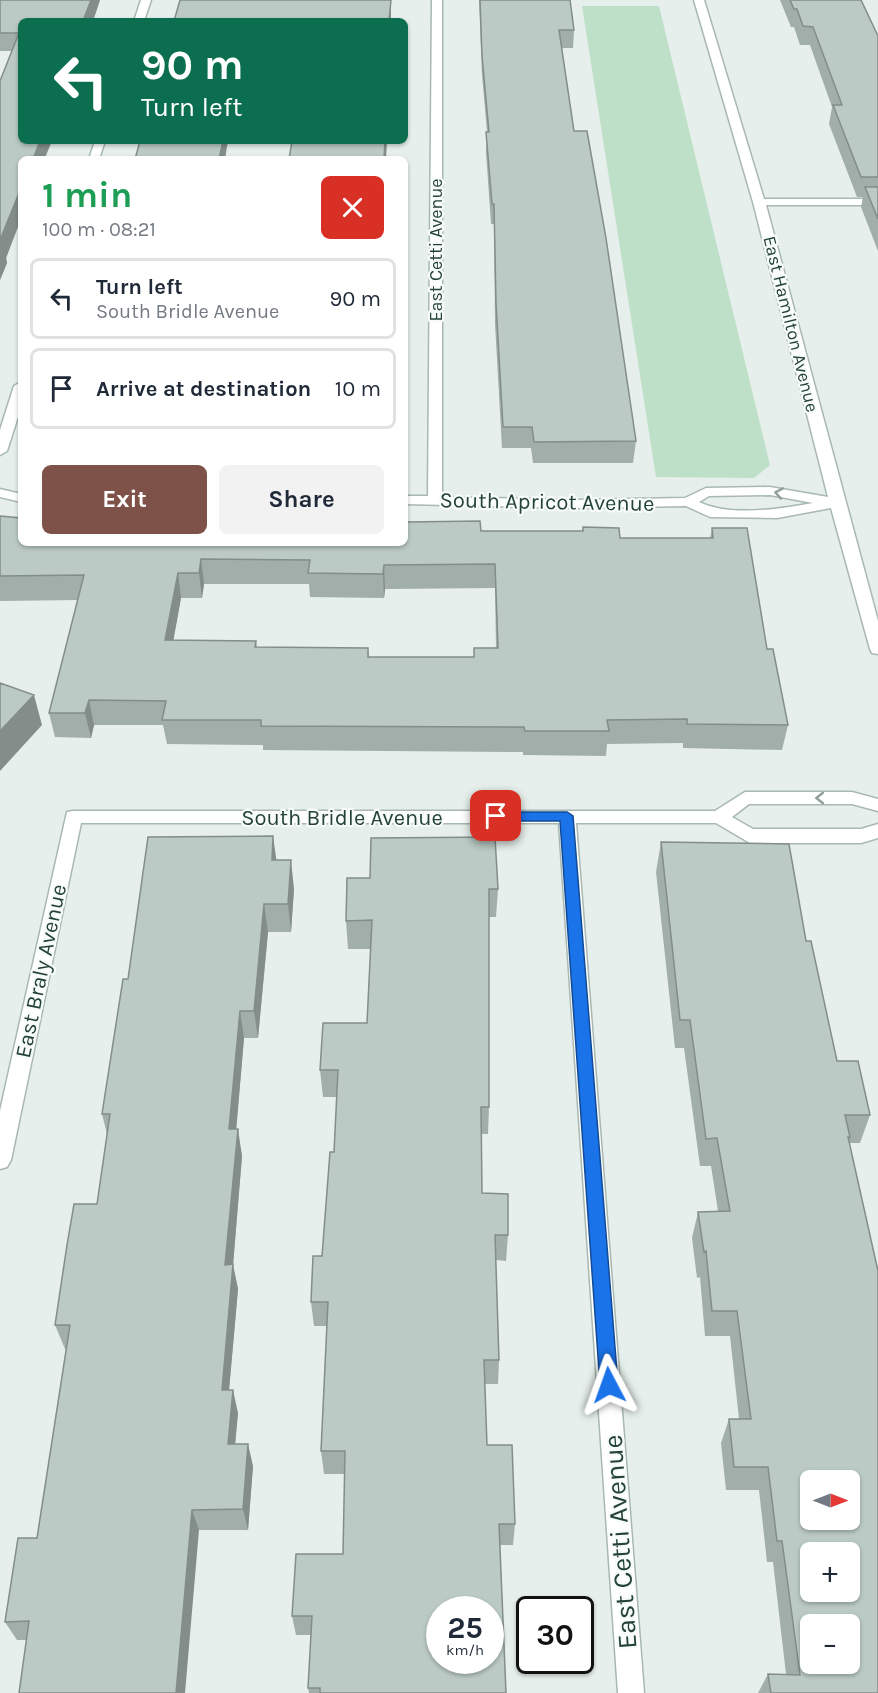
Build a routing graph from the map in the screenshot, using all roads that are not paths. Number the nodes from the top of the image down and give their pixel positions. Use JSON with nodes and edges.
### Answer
{"nodes":[{"id":1,"x":146,"y":0,"type":"edge"},
{"id":2,"x":437,"y":0,"type":"edge"},
{"id":3,"x":699,"y":0,"type":"edge"},
{"id":4,"x":140,"y":18,"type":"edge"},
{"id":5,"x":759,"y":202,"type":"junction"},
{"id":6,"x":878,"y":202,"type":"edge"},
{"id":7,"x":18,"y":395,"type":"edge"},
{"id":8,"x":0,"y":451,"type":"edge"},
{"id":9,"x":0,"y":493,"type":"edge"},
{"id":10,"x":18,"y":497,"type":"edge"},
{"id":11,"x":408,"y":500,"type":"edge"},
{"id":12,"x":435,"y":500,"type":"junction"},
{"id":13,"x":688,"y":502,"type":"junction"},
{"id":14,"x":837,"y":503,"type":"junction"},
{"id":15,"x":878,"y":649,"type":"edge"},
{"id":16,"x":878,"y":805,"type":"edge"},
{"id":17,"x":567,"y":816,"type":"junction"},
{"id":18,"x":73,"y":817,"type":"joint"},
{"id":19,"x":719,"y":817,"type":"junction"},
{"id":20,"x":878,"y":831,"type":"edge"},
{"id":21,"x":0,"y":1160,"type":"edge"},
{"id":22,"x":632,"y":1693,"type":"edge"}],
"edges":[{"from":1,"to":4,"type":"street"},
{"from":2,"to":12,"type":"street","name":"East Cetti Avenue"},
{"from":3,"to":5,"type":"street","name":"East Hamilton Avenue"},
{"from":5,"to":6,"type":"street"},
{"from":5,"to":14,"type":"street","name":"East Hamilton Avenue"},
{"from":7,"to":8,"type":"street"},
{"from":9,"to":10,"type":"street"},
{"from":11,"to":12,"type":"street","name":"South Apricot Avenue"},
{"from":12,"to":13,"type":"street","name":"South Apricot Avenue"},
{"from":13,"to":14,"type":"street","name":"South Apricot Avenue"},
{"from":14,"to":13,"type":"street","name":"South Apricot Avenue","one_way":true},
{"from":14,"to":15,"type":"street","name":"East Hamilton Avenue"},
{"from":16,"to":19,"type":"street","one_way":true},
{"from":17,"to":18,"type":"street","name":"South Bridle Avenue"},
{"from":17,"to":19,"type":"street","name":"South Bridle Avenue"},
{"from":17,"to":22,"type":"street","name":"East Cetti Avenue"},
{"from":18,"to":21,"type":"street","name":"East Braly Avenue"},
{"from":19,"to":20,"type":"street"}]}
